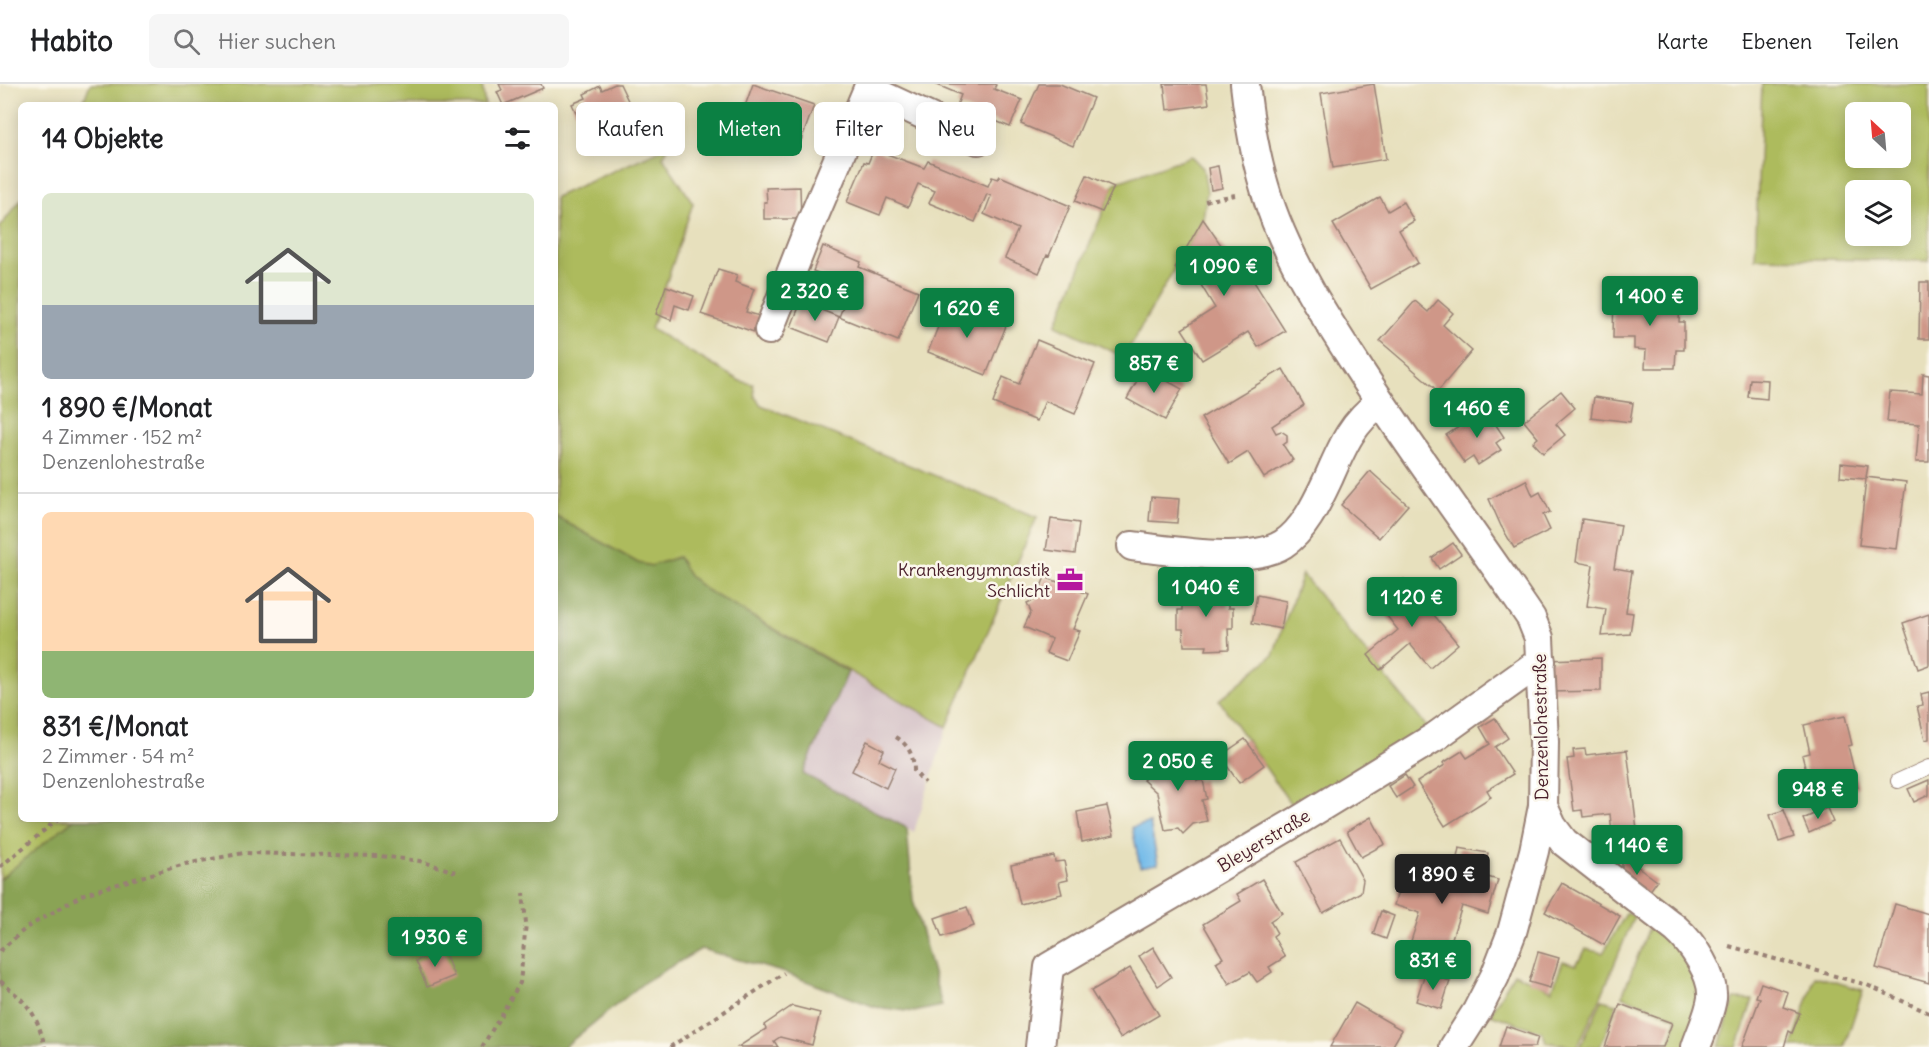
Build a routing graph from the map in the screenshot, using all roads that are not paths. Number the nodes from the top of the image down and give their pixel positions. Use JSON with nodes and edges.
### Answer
{"nodes":[{"id":1,"x":1245,"y":84,"type":"edge"},
{"id":2,"x":869,"y":87,"type":"edge"},
{"id":3,"x":916,"y":110,"type":"edge"},
{"id":4,"x":769,"y":330,"type":"dead end"},
{"id":5,"x":1380,"y":402,"type":"junction"},
{"id":6,"x":1132,"y":546,"type":"dead end"},
{"id":7,"x":1541,"y":661,"type":"junction"},
{"id":8,"x":1929,"y":767,"type":"edge"},
{"id":9,"x":1898,"y":781,"type":"dead end"},
{"id":10,"x":1543,"y":806,"type":"junction"},
{"id":11,"x":1040,"y":1047,"type":"edge"},
{"id":12,"x":1454,"y":1047,"type":"edge"},
{"id":13,"x":1696,"y":1047,"type":"edge"}],
"edges":[{"from":1,"to":5,"type":"street","name":"Denzenlohestraße"},
{"from":2,"to":3,"type":"street"},
{"from":2,"to":4,"type":"street"},
{"from":5,"to":6,"type":"street"},
{"from":5,"to":7,"type":"street","name":"Denzenlohestraße"},
{"from":7,"to":10,"type":"street","name":"Denzenlohestraße"},
{"from":7,"to":11,"type":"street","name":"Bleyerstraße"},
{"from":8,"to":9,"type":"lane"},
{"from":10,"to":12,"type":"street","name":"Denzenlohestraße"},
{"from":10,"to":13,"type":"street"}]}
